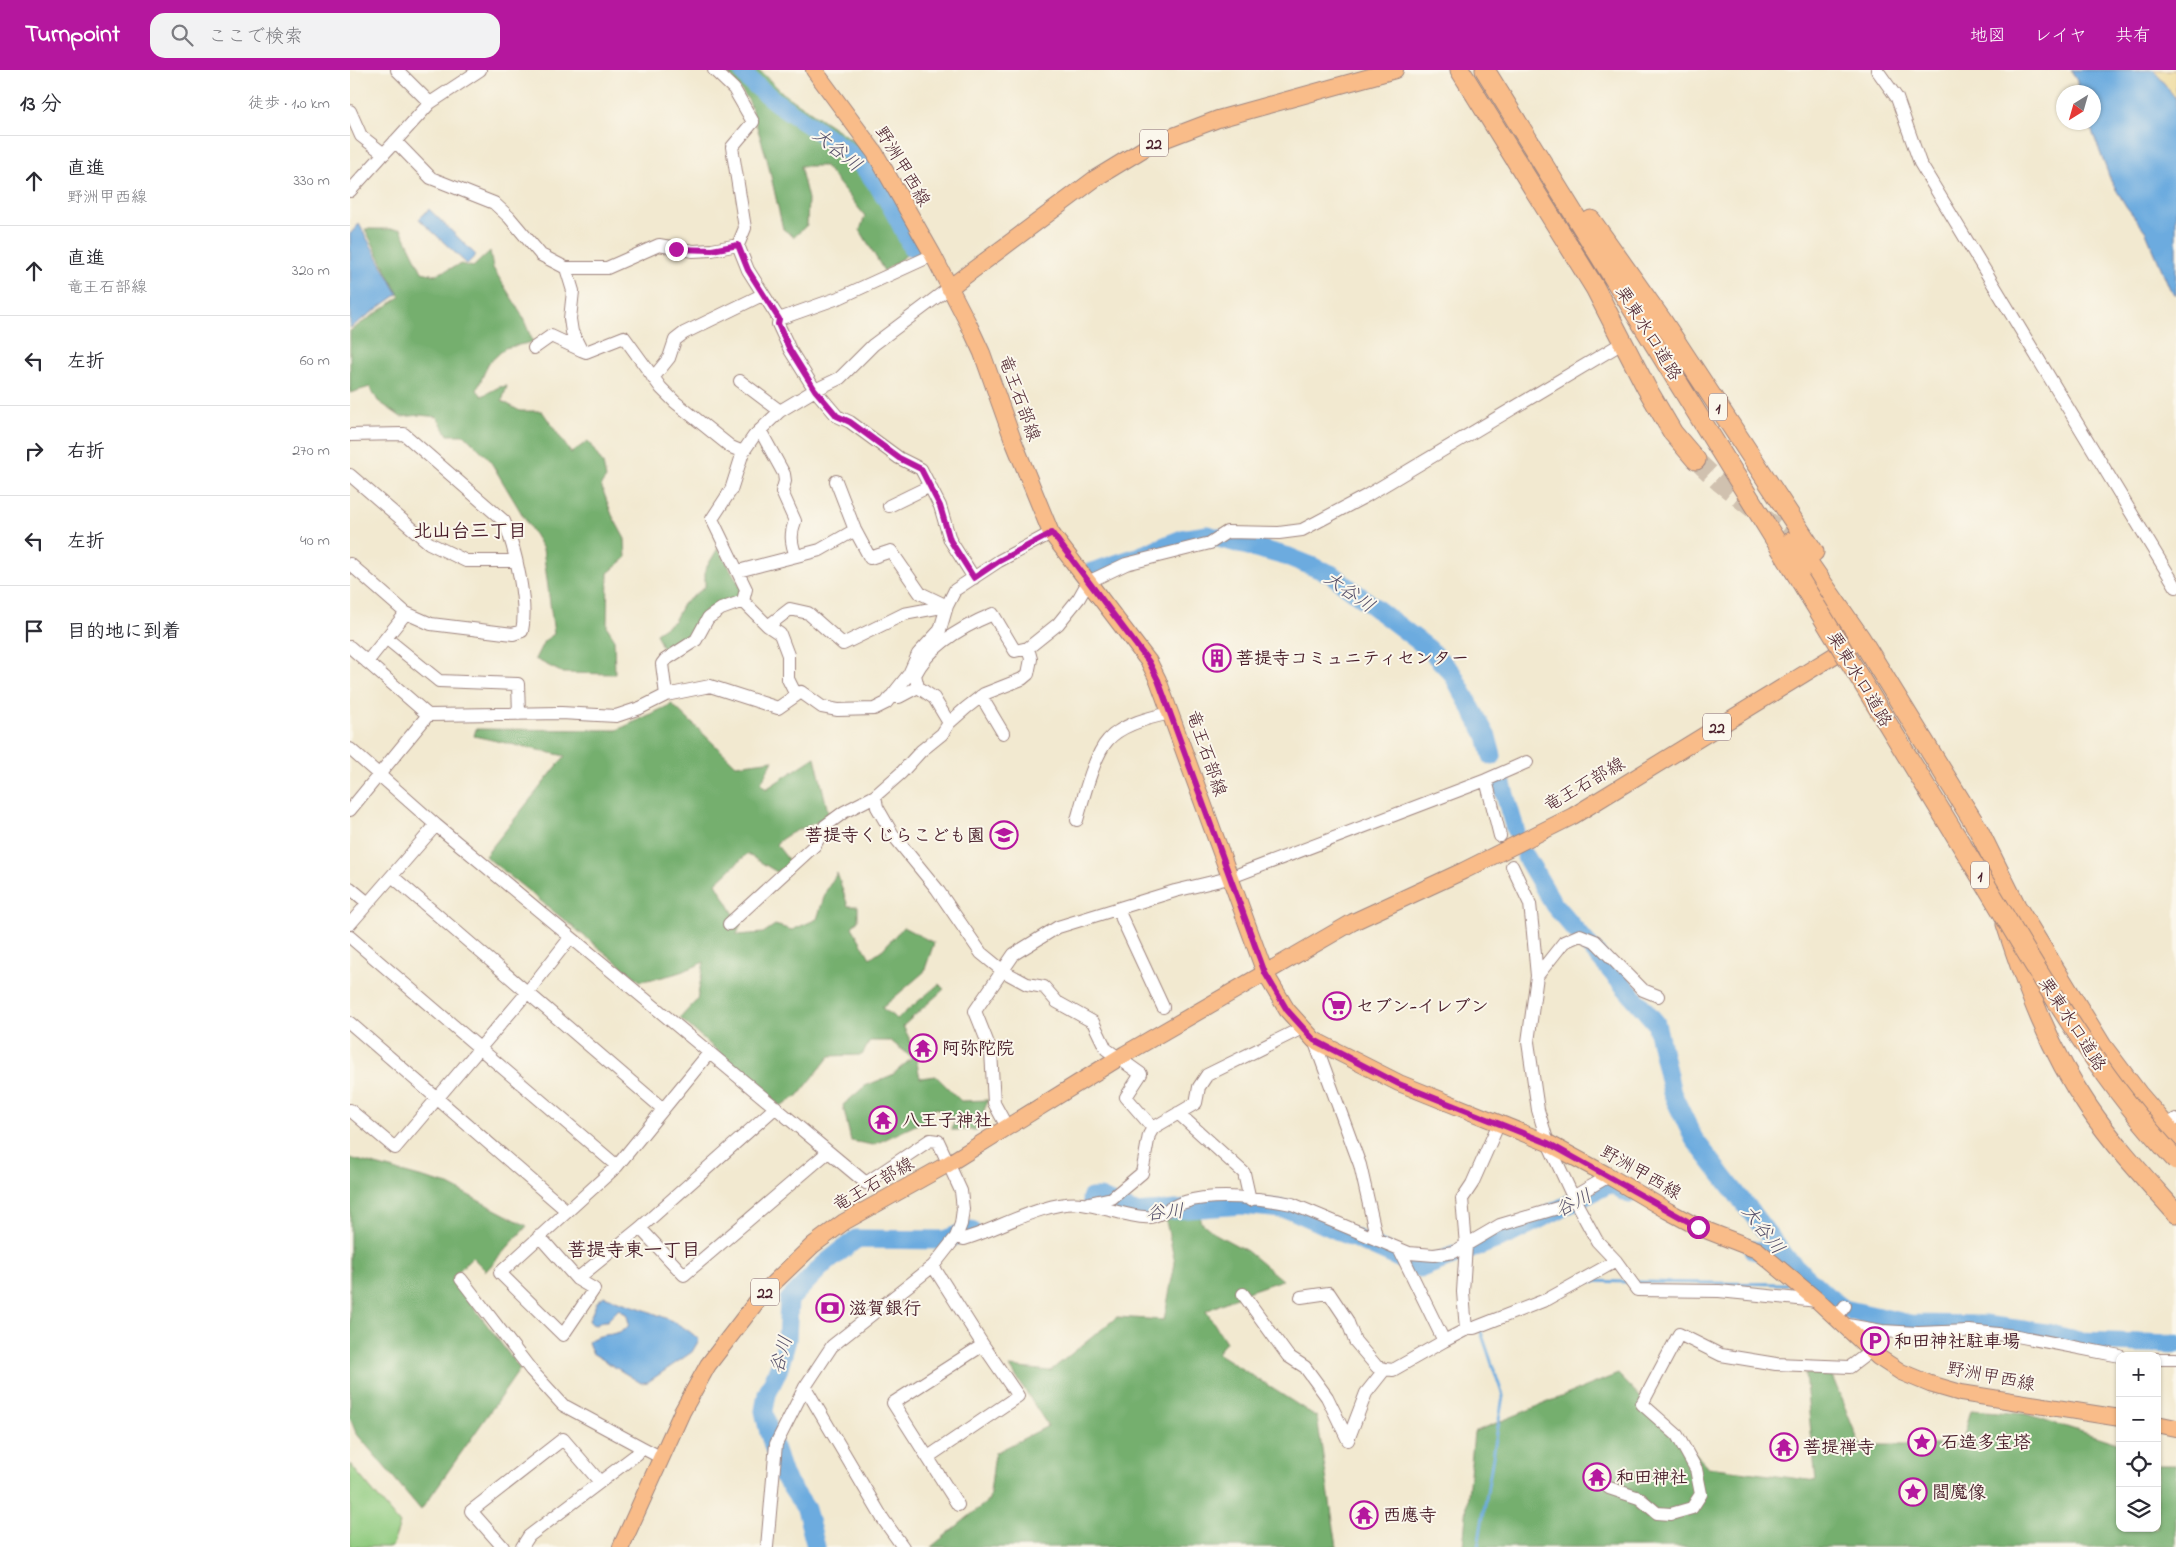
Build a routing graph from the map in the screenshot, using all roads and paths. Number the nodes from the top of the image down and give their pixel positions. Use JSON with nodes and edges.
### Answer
{"nodes":[{"id":1,"x":480,"y":70,"type":"edge"},
{"id":2,"x":714,"y":70,"type":"edge"},
{"id":3,"x":814,"y":70,"type":"edge"},
{"id":4,"x":1395,"y":70,"type":"edge"},
{"id":5,"x":1460,"y":70,"type":"edge"},
{"id":6,"x":1485,"y":70,"type":"edge"},
{"id":7,"x":1877,"y":70,"type":"edge"},
{"id":8,"x":405,"y":73,"type":"edge"},
{"id":9,"x":430,"y":103,"type":"junction"},
{"id":10,"x":351,"y":116,"type":"edge"},
{"id":11,"x":395,"y":141,"type":"junction"},
{"id":12,"x":384,"y":154,"type":"junction"},
{"id":13,"x":1557,"y":188,"type":"junction"},
{"id":14,"x":350,"y":191,"type":"edge"},
{"id":15,"x":738,"y":245,"type":"junction"},
{"id":16,"x":932,"y":255,"type":"junction"},
{"id":17,"x":566,"y":268,"type":"junction"},
{"id":18,"x":949,"y":288,"type":"junction"},
{"id":19,"x":762,"y":295,"type":"junction"},
{"id":20,"x":779,"y":319,"type":"junction"},
{"id":21,"x":1624,"y":342,"type":"junction"},
{"id":22,"x":534,"y":348,"type":"dead end"},
{"id":23,"x":581,"y":350,"type":"junction"},
{"id":24,"x":653,"y":378,"type":"junction"},
{"id":25,"x":740,"y":381,"type":"dead end"},
{"id":26,"x":815,"y":390,"type":"junction"},
{"id":27,"x":780,"y":412,"type":"junction"},
{"id":28,"x":760,"y":430,"type":"junction"},
{"id":29,"x":350,"y":435,"type":"edge"},
{"id":30,"x":743,"y":452,"type":"junction"},
{"id":31,"x":1696,"y":460,"type":"tunnel mouth"},
{"id":32,"x":350,"y":475,"type":"edge"},
{"id":33,"x":836,"y":481,"type":"dead end"},
{"id":34,"x":930,"y":486,"type":"junction"},
{"id":35,"x":889,"y":506,"type":"dead end"},
{"id":36,"x":855,"y":530,"type":"junction"},
{"id":37,"x":1052,"y":533,"type":"junction"},
{"id":38,"x":1791,"y":542,"type":"tunnel mouth"},
{"id":39,"x":796,"y":556,"type":"junction"},
{"id":40,"x":516,"y":561,"type":"junction"},
{"id":41,"x":350,"y":564,"type":"edge"},
{"id":42,"x":738,"y":571,"type":"junction"},
{"id":43,"x":974,"y":578,"type":"junction"},
{"id":44,"x":1088,"y":582,"type":"junction"},
{"id":45,"x":2176,"y":588,"type":"edge"},
{"id":46,"x":743,"y":601,"type":"junction"},
{"id":47,"x":947,"y":606,"type":"junction"},
{"id":48,"x":406,"y":614,"type":"junction"},
{"id":49,"x":768,"y":626,"type":"junction"},
{"id":50,"x":386,"y":638,"type":"junction"},
{"id":51,"x":1861,"y":639,"type":"junction"},
{"id":52,"x":350,"y":647,"type":"edge"},
{"id":53,"x":1028,"y":648,"type":"junction"},
{"id":54,"x":367,"y":662,"type":"junction"},
{"id":55,"x":918,"y":687,"type":"junction"},
{"id":56,"x":666,"y":695,"type":"junction"},
{"id":57,"x":796,"y":695,"type":"junction"},
{"id":58,"x":981,"y":696,"type":"junction"},
{"id":59,"x":890,"y":697,"type":"junction"},
{"id":60,"x":1171,"y":712,"type":"junction"},
{"id":61,"x":519,"y":714,"type":"junction"},
{"id":62,"x":428,"y":715,"type":"junction"},
{"id":63,"x":949,"y":723,"type":"junction"},
{"id":64,"x":1003,"y":733,"type":"dead end"},
{"id":65,"x":350,"y":749,"type":"edge"},
{"id":66,"x":1526,"y":762,"type":"dead end"},
{"id":67,"x":380,"y":775,"type":"junction"},
{"id":68,"x":1486,"y":780,"type":"junction"},
{"id":69,"x":875,"y":796,"type":"junction"},
{"id":70,"x":1958,"y":799,"type":"junction"},
{"id":71,"x":350,"y":810,"type":"edge"},
{"id":72,"x":1077,"y":820,"type":"dead end"},
{"id":73,"x":436,"y":826,"type":"junction"},
{"id":74,"x":1500,"y":836,"type":"dead end"},
{"id":75,"x":1512,"y":866,"type":"dead end"},
{"id":76,"x":392,"y":876,"type":"junction"},
{"id":77,"x":1230,"y":878,"type":"junction"},
{"id":78,"x":350,"y":888,"type":"edge"},
{"id":79,"x":368,"y":902,"type":"junction"},
{"id":80,"x":1118,"y":910,"type":"junction"},
{"id":81,"x":350,"y":924,"type":"edge"},
{"id":82,"x":729,"y":924,"type":"dead end"},
{"id":83,"x":350,"y":937,"type":"edge"},
{"id":84,"x":570,"y":938,"type":"junction"},
{"id":85,"x":1003,"y":971,"type":"junction"},
{"id":86,"x":1265,"y":973,"type":"junction"},
{"id":87,"x":1537,"y":976,"type":"junction"},
{"id":88,"x":526,"y":994,"type":"junction"},
{"id":89,"x":1658,"y":996,"type":"dead end"},
{"id":90,"x":1163,"y":1007,"type":"dead end"},
{"id":91,"x":350,"y":1023,"type":"edge"},
{"id":92,"x":1302,"y":1028,"type":"junction"},
{"id":93,"x":1314,"y":1040,"type":"junction"},
{"id":94,"x":480,"y":1048,"type":"junction"},
{"id":95,"x":709,"y":1053,"type":"junction"},
{"id":96,"x":1119,"y":1058,"type":"junction"},
{"id":97,"x":438,"y":1099,"type":"junction"},
{"id":98,"x":776,"y":1107,"type":"junction"},
{"id":99,"x":663,"y":1109,"type":"junction"},
{"id":100,"x":350,"y":1110,"type":"edge"},
{"id":101,"x":1178,"y":1113,"type":"junction"},
{"id":102,"x":1499,"y":1124,"type":"junction"},
{"id":103,"x":1007,"y":1127,"type":"junction"},
{"id":104,"x":2172,"y":1127,"type":"edge"},
{"id":105,"x":1153,"y":1128,"type":"junction"},
{"id":106,"x":1548,"y":1143,"type":"junction"},
{"id":107,"x":828,"y":1152,"type":"junction"},
{"id":108,"x":2176,"y":1160,"type":"edge"},
{"id":109,"x":948,"y":1164,"type":"junction"},
{"id":110,"x":617,"y":1166,"type":"junction"},
{"id":111,"x":1609,"y":1176,"type":"junction"},
{"id":112,"x":1573,"y":1197,"type":"junction"},
{"id":113,"x":1250,"y":1200,"type":"junction"},
{"id":114,"x":1084,"y":1204,"type":"junction"},
{"id":115,"x":567,"y":1211,"type":"junction"},
{"id":116,"x":2176,"y":1214,"type":"edge"},
{"id":117,"x":640,"y":1228,"type":"junction"},
{"id":118,"x":539,"y":1236,"type":"junction"},
{"id":119,"x":956,"y":1237,"type":"junction"},
{"id":120,"x":1377,"y":1240,"type":"junction"},
{"id":121,"x":1466,"y":1245,"type":"junction"},
{"id":122,"x":1398,"y":1248,"type":"junction"},
{"id":123,"x":1616,"y":1261,"type":"junction"},
{"id":124,"x":933,"y":1266,"type":"junction"},
{"id":125,"x":461,"y":1279,"type":"dead end"},
{"id":126,"x":577,"y":1279,"type":"junction"},
{"id":127,"x":1243,"y":1294,"type":"dead end"},
{"id":128,"x":1301,"y":1297,"type":"dead end"},
{"id":129,"x":1818,"y":1301,"type":"junction"},
{"id":130,"x":1841,"y":1316,"type":"junction"},
{"id":131,"x":1466,"y":1330,"type":"junction"},
{"id":132,"x":1444,"y":1341,"type":"junction"},
{"id":133,"x":983,"y":1345,"type":"junction"},
{"id":134,"x":1871,"y":1351,"type":"junction"},
{"id":135,"x":2116,"y":1355,"type":"edge"},
{"id":136,"x":2176,"y":1359,"type":"edge"},
{"id":137,"x":2161,"y":1360,"type":"edge"},
{"id":138,"x":1385,"y":1369,"type":"junction"},
{"id":139,"x":805,"y":1387,"type":"junction"},
{"id":140,"x":2116,"y":1417,"type":"edge"},
{"id":141,"x":2161,"y":1425,"type":"edge"},
{"id":142,"x":2176,"y":1428,"type":"edge"},
{"id":143,"x":641,"y":1447,"type":"junction"},
{"id":144,"x":928,"y":1457,"type":"junction"},
{"id":145,"x":662,"y":1458,"type":"junction"},
{"id":146,"x":600,"y":1482,"type":"junction"},
{"id":147,"x":1609,"y":1488,"type":"dead end"},
{"id":148,"x":958,"y":1505,"type":"dead end"},
{"id":149,"x":503,"y":1547,"type":"edge"},
{"id":150,"x":522,"y":1547,"type":"edge"},
{"id":151,"x":621,"y":1547,"type":"edge"},
{"id":152,"x":767,"y":1547,"type":"edge"},
{"id":153,"x":903,"y":1547,"type":"edge"}],
"edges":[{"from":1,"to":9,"type":"street"},
{"from":2,"to":15,"type":"street"},
{"from":3,"to":16,"type":"main road","name":"野洲甲西線"},
{"from":4,"to":18,"type":"main road","number":"22"},
{"from":5,"to":21,"type":"highway","name":"栗東水口道路"},
{"from":6,"to":13,"type":"highway","name":"栗東水口道路","number":"1"},
{"from":7,"to":45,"type":"street"},
{"from":8,"to":9,"type":"street"},
{"from":9,"to":11,"type":"street"},
{"from":10,"to":12,"type":"street"},
{"from":11,"to":12,"type":"street"},
{"from":11,"to":17,"type":"street"},
{"from":12,"to":14,"type":"street"},
{"from":13,"to":51,"type":"highway","name":"栗東水口道路","number":"1"},
{"from":13,"to":108,"type":"highway","name":"栗東水口道路","number":"1","bridge":true},
{"from":15,"to":17,"type":"street"},
{"from":15,"to":19,"type":"street"},
{"from":16,"to":18,"type":"main road","name":"野洲甲西線"},
{"from":16,"to":20,"type":"street"},
{"from":17,"to":23,"type":"street"},
{"from":18,"to":26,"type":"street"},
{"from":18,"to":37,"type":"main road","name":"竜王石部線"},
{"from":19,"to":20,"type":"street"},
{"from":19,"to":24,"type":"street"},
{"from":20,"to":26,"type":"street"},
{"from":21,"to":31,"type":"highway","name":"栗東水口道路"},
{"from":21,"to":44,"type":"street"},
{"from":22,"to":23,"type":"street"},
{"from":23,"to":24,"type":"street"},
{"from":24,"to":30,"type":"street"},
{"from":25,"to":27,"type":"street"},
{"from":26,"to":27,"type":"street"},
{"from":26,"to":34,"type":"street"},
{"from":27,"to":28,"type":"street"},
{"from":28,"to":30,"type":"street"},
{"from":28,"to":39,"type":"street"},
{"from":29,"to":40,"type":"street"},
{"from":30,"to":42,"type":"street"},
{"from":32,"to":40,"type":"street"},
{"from":33,"to":36,"type":"street"},
{"from":34,"to":35,"type":"street"},
{"from":34,"to":43,"type":"street"},
{"from":36,"to":39,"type":"street"},
{"from":36,"to":47,"type":"street"},
{"from":37,"to":43,"type":"street"},
{"from":37,"to":44,"type":"main road","name":"竜王石部線"},
{"from":38,"to":51,"type":"highway","name":"栗東水口道路","number":"1"},
{"from":39,"to":42,"type":"street"},
{"from":40,"to":48,"type":"street"},
{"from":41,"to":48,"type":"street"},
{"from":42,"to":46,"type":"street"},
{"from":43,"to":47,"type":"street"},
{"from":44,"to":53,"type":"street"},
{"from":44,"to":60,"type":"main road","name":"竜王石部線"},
{"from":46,"to":49,"type":"street"},
{"from":46,"to":56,"type":"street"},
{"from":47,"to":49,"type":"street"},
{"from":47,"to":59,"type":"street"},
{"from":48,"to":50,"type":"street"},
{"from":49,"to":57,"type":"street"},
{"from":50,"to":54,"type":"street"},
{"from":50,"to":61,"type":"street"},
{"from":51,"to":70,"type":"highway","name":"栗東水口道路","number":"1"},
{"from":51,"to":86,"type":"main road","name":"竜王石部線","number":"22"},
{"from":52,"to":54,"type":"street"},
{"from":53,"to":55,"type":"street"},
{"from":53,"to":58,"type":"street"},
{"from":54,"to":62,"type":"street"},
{"from":55,"to":59,"type":"street"},
{"from":55,"to":63,"type":"street"},
{"from":56,"to":57,"type":"street"},
{"from":56,"to":61,"type":"street"},
{"from":57,"to":59,"type":"street"},
{"from":58,"to":63,"type":"street"},
{"from":58,"to":64,"type":"street"},
{"from":60,"to":72,"type":"street"},
{"from":60,"to":77,"type":"main road","name":"竜王石部線"},
{"from":61,"to":62,"type":"street"},
{"from":62,"to":67,"type":"street"},
{"from":63,"to":69,"type":"street"},
{"from":65,"to":67,"type":"street"},
{"from":66,"to":68,"type":"street"},
{"from":67,"to":71,"type":"street"},
{"from":67,"to":73,"type":"street"},
{"from":68,"to":74,"type":"street"},
{"from":68,"to":77,"type":"street"},
{"from":69,"to":82,"type":"street"},
{"from":69,"to":85,"type":"street"},
{"from":70,"to":104,"type":"highway","name":"栗東水口道路","number":"1"},
{"from":70,"to":116,"type":"highway","number":"1"},
{"from":73,"to":76,"type":"street"},
{"from":73,"to":84,"type":"street"},
{"from":75,"to":87,"type":"street"},
{"from":76,"to":79,"type":"street"},
{"from":76,"to":88,"type":"street"},
{"from":77,"to":80,"type":"street"},
{"from":77,"to":86,"type":"main road","name":"竜王石部線"},
{"from":78,"to":79,"type":"street"},
{"from":79,"to":81,"type":"street"},
{"from":80,"to":85,"type":"street"},
{"from":80,"to":90,"type":"street"},
{"from":83,"to":94,"type":"street"},
{"from":84,"to":88,"type":"street"},
{"from":84,"to":95,"type":"street"},
{"from":85,"to":96,"type":"street"},
{"from":85,"to":103,"type":"street"},
{"from":86,"to":92,"type":"main road","name":"野洲甲西線"},
{"from":86,"to":96,"type":"main road","name":"竜王石部線","number":"22"},
{"from":87,"to":89,"type":"street"},
{"from":87,"to":106,"type":"street"},
{"from":88,"to":94,"type":"street"},
{"from":88,"to":99,"type":"street"},
{"from":91,"to":97,"type":"street"},
{"from":92,"to":93,"type":"main road","name":"野洲甲西線"},
{"from":92,"to":101,"type":"street"},
{"from":93,"to":102,"type":"main road","name":"野洲甲西線"},
{"from":93,"to":120,"type":"street"},
{"from":94,"to":97,"type":"street"},
{"from":94,"to":110,"type":"street"},
{"from":95,"to":98,"type":"street"},
{"from":95,"to":99,"type":"street"},
{"from":96,"to":103,"type":"main road","name":"竜王石部線","number":"22"},
{"from":96,"to":105,"type":"street"},
{"from":97,"to":100,"type":"street"},
{"from":97,"to":115,"type":"street"},
{"from":98,"to":107,"type":"street"},
{"from":98,"to":117,"type":"street"},
{"from":99,"to":110,"type":"street"},
{"from":101,"to":105,"type":"street"},
{"from":101,"to":113,"type":"street"},
{"from":102,"to":106,"type":"main road","name":"野洲甲西線"},
{"from":102,"to":121,"type":"street"},
{"from":103,"to":109,"type":"main road","name":"竜王石部線","number":"22"},
{"from":105,"to":114,"type":"street"},
{"from":106,"to":111,"type":"main road","name":"野洲甲西線"},
{"from":106,"to":112,"type":"street"},
{"from":107,"to":109,"type":"street"},
{"from":107,"to":117,"type":"street"},
{"from":109,"to":119,"type":"street"},
{"from":109,"to":145,"type":"main road","name":"竜王石部線","number":"22"},
{"from":110,"to":115,"type":"street"},
{"from":111,"to":112,"type":"street"},
{"from":111,"to":129,"type":"main road","name":"野洲甲西線"},
{"from":112,"to":121,"type":"street"},
{"from":112,"to":123,"type":"street"},
{"from":113,"to":114,"type":"street"},
{"from":113,"to":120,"type":"street"},
{"from":114,"to":119,"type":"street"},
{"from":115,"to":118,"type":"street"},
{"from":117,"to":126,"type":"street"},
{"from":118,"to":126,"type":"street"},
{"from":118,"to":126,"type":"street"},
{"from":119,"to":124,"type":"street"},
{"from":120,"to":122,"type":"street"},
{"from":121,"to":122,"type":"street"},
{"from":121,"to":131,"type":"street"},
{"from":122,"to":132,"type":"street"},
{"from":123,"to":129,"type":"street"},
{"from":123,"to":131,"type":"street"},
{"from":124,"to":133,"type":"street"},
{"from":124,"to":139,"type":"street"},
{"from":125,"to":143,"type":"street"},
{"from":127,"to":138,"type":"street"},
{"from":128,"to":138,"type":"street"},
{"from":129,"to":130,"type":"main road","name":"野洲甲西線"},
{"from":130,"to":134,"type":"main road","name":"野洲甲西線"},
{"from":130,"to":135,"type":"street"},
{"from":131,"to":132,"type":"street"},
{"from":132,"to":138,"type":"street"},
{"from":133,"to":144,"type":"street"},
{"from":133,"to":144,"type":"street"},
{"from":134,"to":140,"type":"main road","name":"野洲甲西線"},
{"from":134,"to":147,"type":"street"},
{"from":136,"to":137,"type":"street"},
{"from":139,"to":152,"type":"street"},
{"from":139,"to":153,"type":"street"},
{"from":141,"to":142,"type":"main road"},
{"from":143,"to":145,"type":"street"},
{"from":143,"to":146,"type":"street"},
{"from":144,"to":148,"type":"street"},
{"from":145,"to":151,"type":"main road","name":"竜王石部線","number":"22"},
{"from":146,"to":149,"type":"street"},
{"from":146,"to":150,"type":"street"}]}
